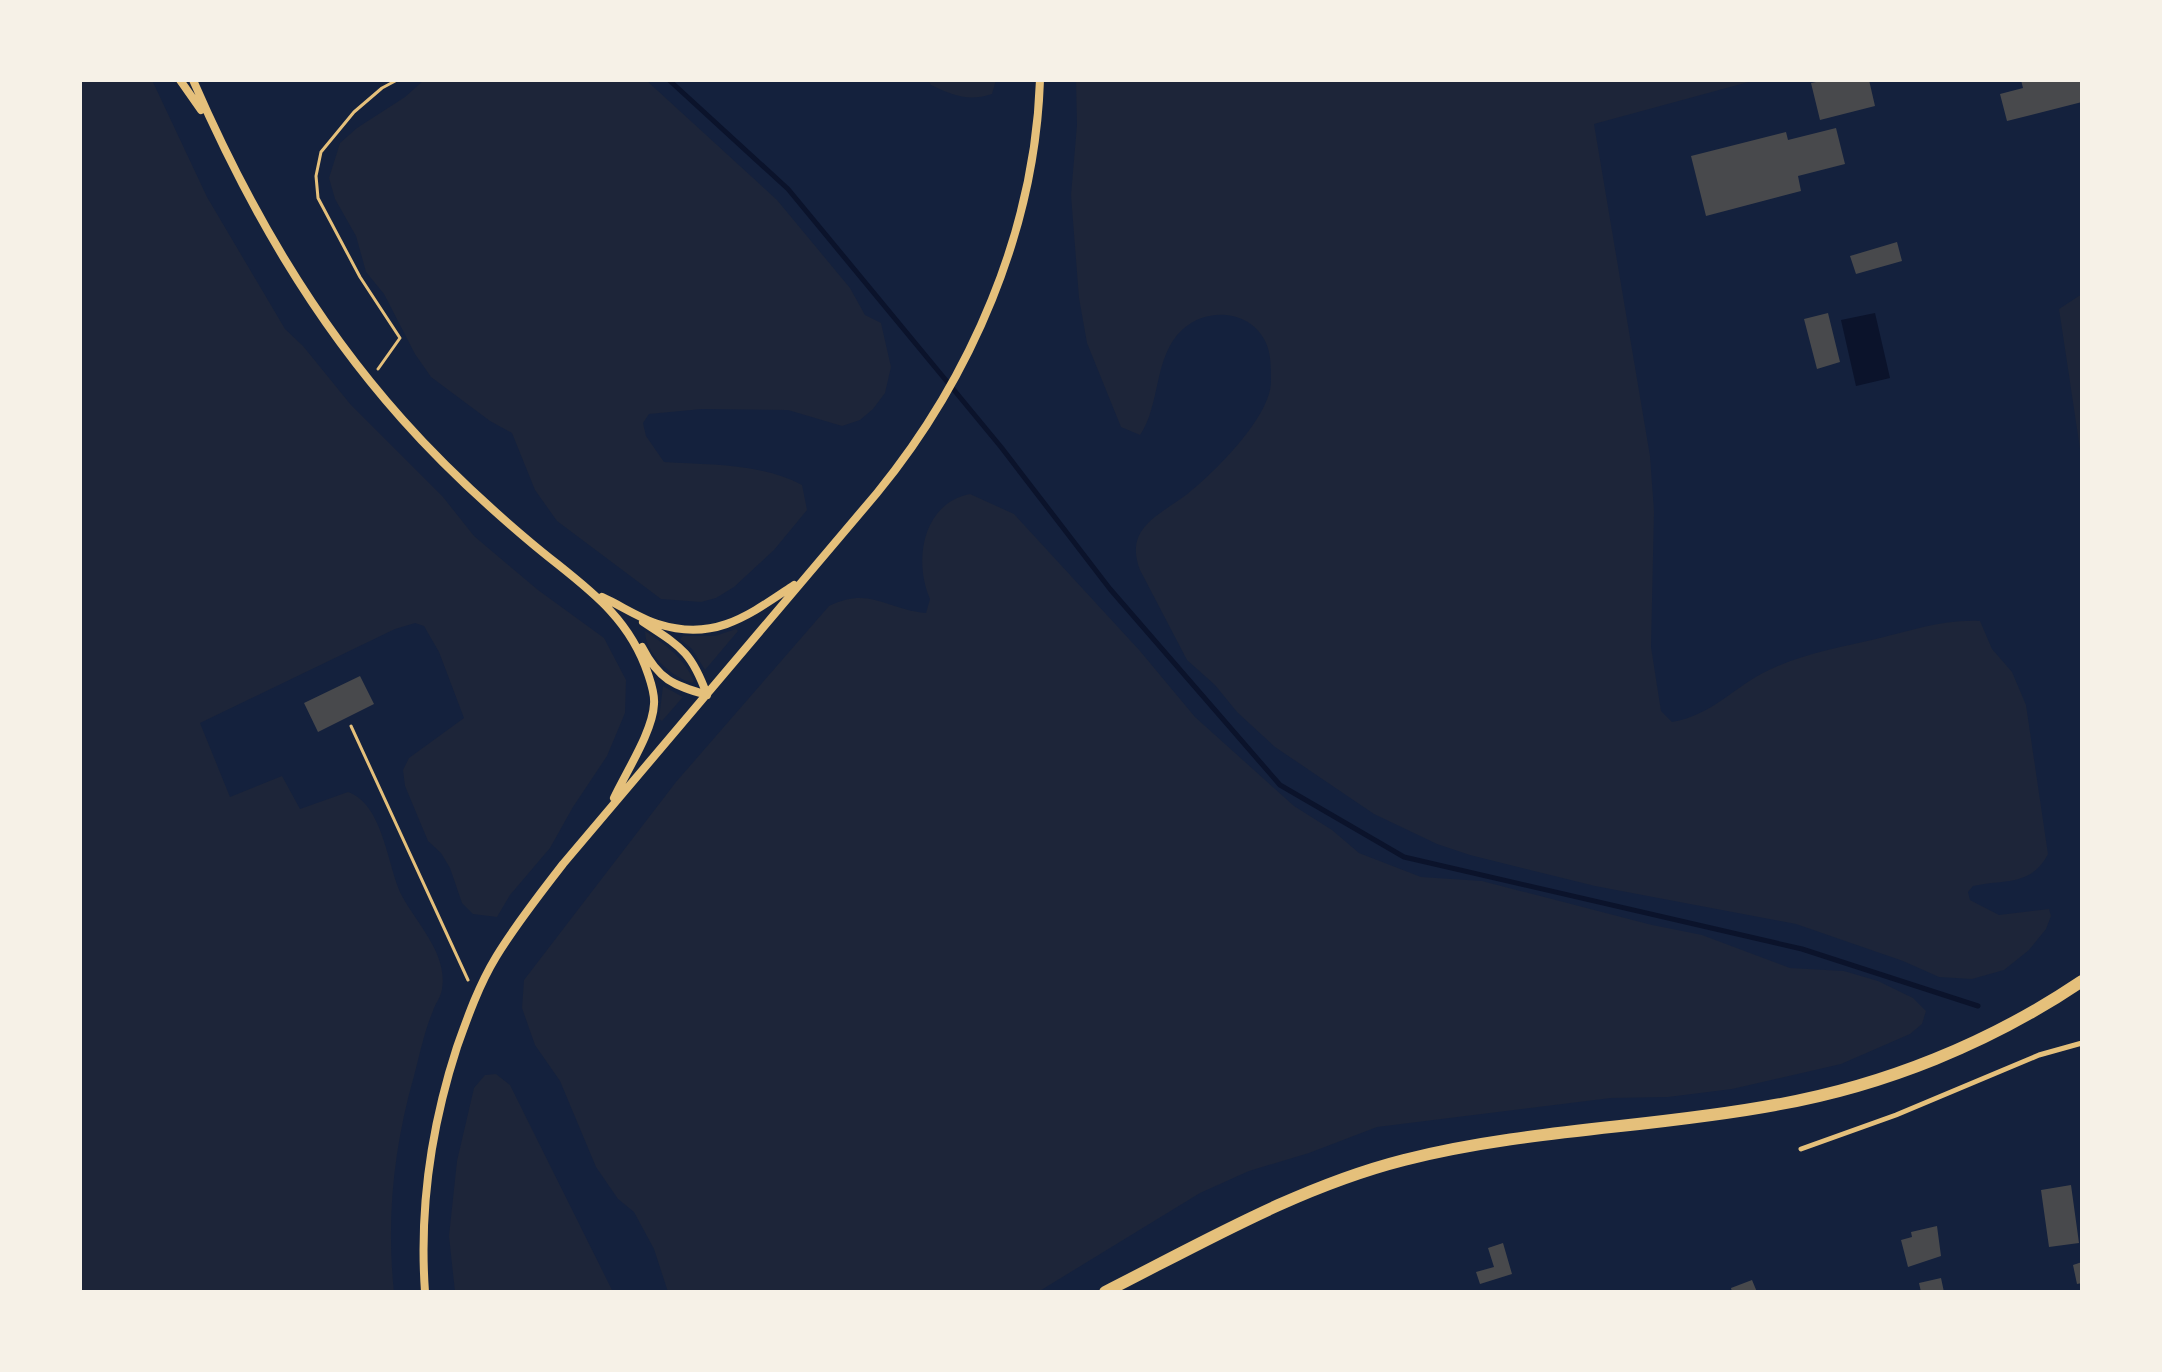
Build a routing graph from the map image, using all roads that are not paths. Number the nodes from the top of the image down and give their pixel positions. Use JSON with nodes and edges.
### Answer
{"nodes":[{"id":1,"x":180,"y":80,"type":"edge"},
{"id":2,"x":193,"y":80,"type":"edge"},
{"id":3,"x":1040,"y":80,"type":"edge"},
{"id":4,"x":209,"y":120,"type":"junction"},
{"id":5,"x":802,"y":580,"type":"junction"},
{"id":6,"x":598,"y":595,"type":"junction"},
{"id":7,"x":707,"y":695,"type":"junction"},
{"id":8,"x":611,"y":806,"type":"junction"},
{"id":9,"x":2082,"y":981,"type":"edge"},
{"id":10,"x":2082,"y":1043,"type":"edge"},
{"id":11,"x":1801,"y":1149,"type":"dead end"},
{"id":12,"x":425,"y":1292,"type":"edge"},
{"id":13,"x":1105,"y":1292,"type":"edge"}],
"edges":[{"from":1,"to":4,"type":"street"},
{"from":2,"to":4,"type":"street"},
{"from":3,"to":5,"type":"street"},
{"from":4,"to":6,"type":"street"},
{"from":5,"to":6,"type":"street"},
{"from":5,"to":7,"type":"street"},
{"from":6,"to":7,"type":"street"},
{"from":6,"to":7,"type":"street"},
{"from":6,"to":8,"type":"street"},
{"from":7,"to":8,"type":"street"},
{"from":8,"to":12,"type":"street"},
{"from":9,"to":13,"type":"street"},
{"from":10,"to":11,"type":"lane"}]}
